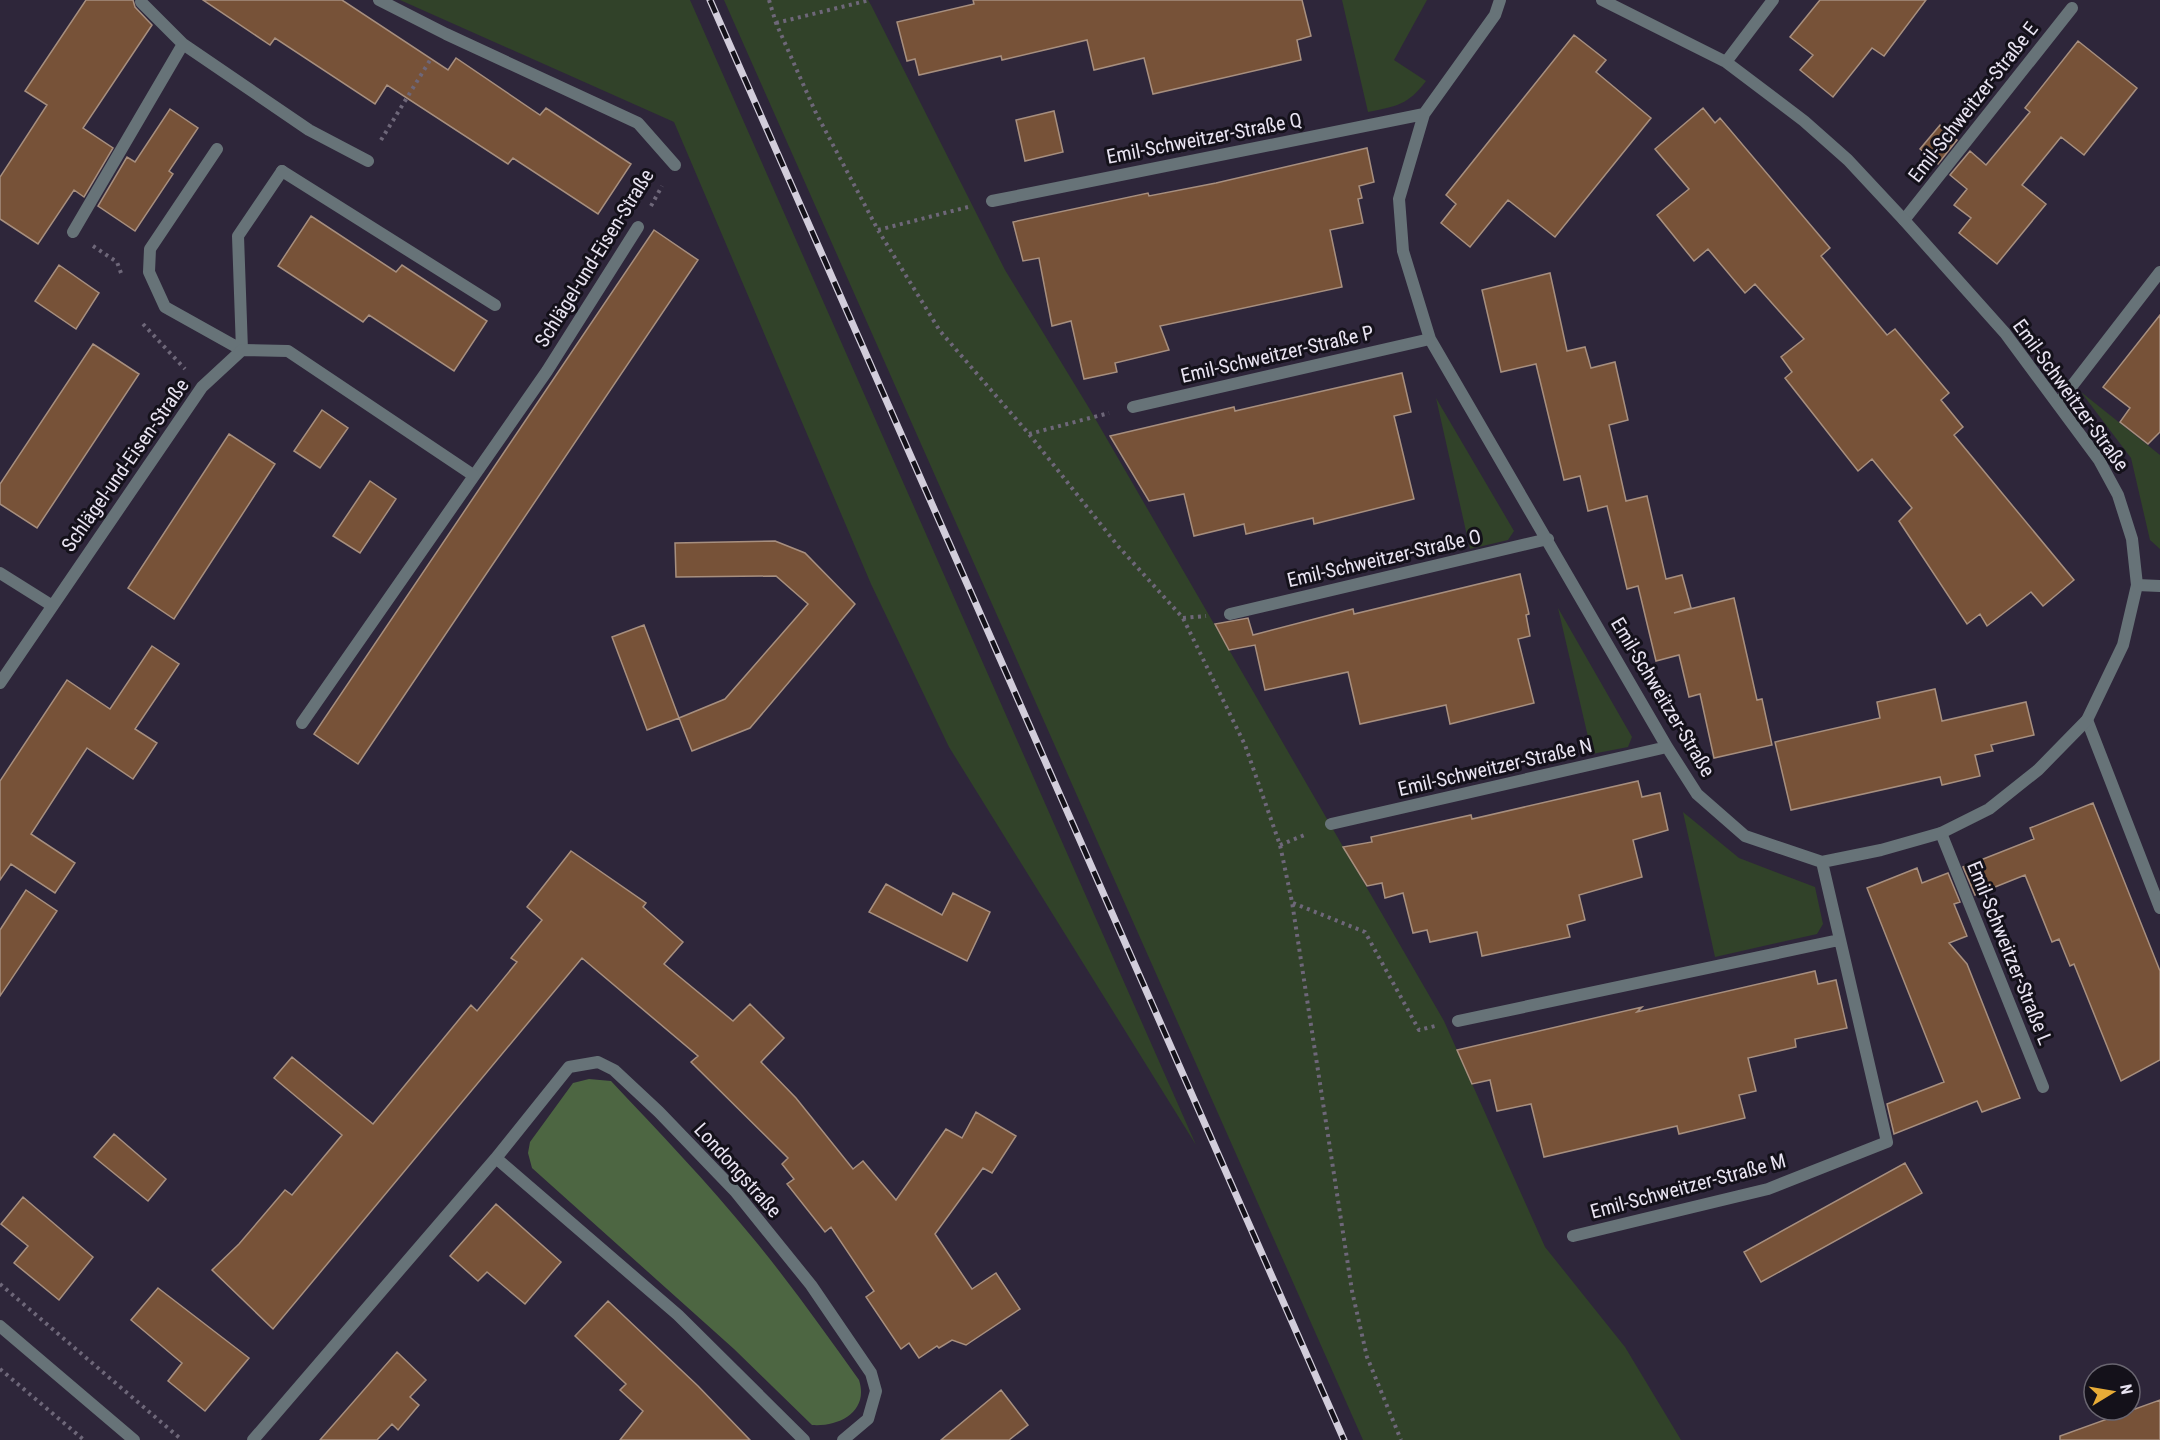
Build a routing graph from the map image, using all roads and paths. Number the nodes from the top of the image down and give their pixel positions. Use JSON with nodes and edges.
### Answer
{"nodes":[{"id":1,"x":379,"y":0,"type":"edge"},
{"id":2,"x":769,"y":0,"type":"edge"},
{"id":3,"x":870,"y":0,"type":"edge"},
{"id":4,"x":1500,"y":0,"type":"edge"},
{"id":5,"x":1602,"y":0,"type":"edge"},
{"id":6,"x":1773,"y":0,"type":"edge"},
{"id":7,"x":141,"y":2,"type":"dead end"},
{"id":8,"x":2072,"y":8,"type":"dead end"},
{"id":9,"x":776,"y":23,"type":"junction"},
{"id":10,"x":446,"y":34,"type":"junction"},
{"id":11,"x":183,"y":44,"type":"junction"},
{"id":12,"x":1726,"y":62,"type":"junction"},
{"id":13,"x":1424,"y":114,"type":"junction"},
{"id":14,"x":217,"y":149,"type":"dead end"},
{"id":15,"x":368,"y":161,"type":"joint"},
{"id":16,"x":675,"y":165,"type":"joint"},
{"id":17,"x":992,"y":201,"type":"joint"},
{"id":18,"x":1904,"y":220,"type":"junction"},
{"id":19,"x":638,"y":227,"type":"joint"},
{"id":20,"x":878,"y":230,"type":"junction"},
{"id":21,"x":73,"y":232,"type":"dead end"},
{"id":22,"x":2160,"y":273,"type":"edge"},
{"id":23,"x":495,"y":305,"type":"dead end"},
{"id":24,"x":1430,"y":339,"type":"junction"},
{"id":25,"x":242,"y":350,"type":"junction"},
{"id":26,"x":2058,"y":404,"type":"junction"},
{"id":27,"x":1133,"y":407,"type":"joint"},
{"id":28,"x":1029,"y":434,"type":"junction"},
{"id":29,"x":473,"y":475,"type":"junction"},
{"id":30,"x":1548,"y":539,"type":"junction"},
{"id":31,"x":0,"y":573,"type":"edge"},
{"id":32,"x":2137,"y":585,"type":"junction"},
{"id":33,"x":2160,"y":586,"type":"edge"},
{"id":34,"x":51,"y":605,"type":"junction"},
{"id":35,"x":1230,"y":614,"type":"dead end"},
{"id":36,"x":0,"y":683,"type":"edge"},
{"id":37,"x":2087,"y":720,"type":"junction"},
{"id":38,"x":302,"y":723,"type":"dead end"},
{"id":39,"x":1667,"y":747,"type":"junction"},
{"id":40,"x":1330,"y":824,"type":"dead end"},
{"id":41,"x":1941,"y":833,"type":"junction"},
{"id":42,"x":1822,"y":862,"type":"junction"},
{"id":43,"x":1292,"y":903,"type":"junction"},
{"id":44,"x":2160,"y":908,"type":"edge"},
{"id":45,"x":1839,"y":940,"type":"junction"},
{"id":46,"x":1458,"y":1021,"type":"joint"},
{"id":47,"x":2043,"y":1087,"type":"dead end"},
{"id":48,"x":496,"y":1158,"type":"junction"},
{"id":49,"x":1573,"y":1236,"type":"dead end"},
{"id":50,"x":0,"y":1284,"type":"edge"},
{"id":51,"x":0,"y":1326,"type":"edge"},
{"id":52,"x":0,"y":1369,"type":"edge"},
{"id":53,"x":84,"y":1440,"type":"edge"},
{"id":54,"x":134,"y":1440,"type":"edge"},
{"id":55,"x":182,"y":1440,"type":"edge"},
{"id":56,"x":253,"y":1440,"type":"edge"},
{"id":57,"x":804,"y":1440,"type":"edge"},
{"id":58,"x":843,"y":1440,"type":"edge"},
{"id":59,"x":1401,"y":1440,"type":"edge"}],
"edges":[{"from":1,"to":10,"type":"street","name":"Schlägel-und-Eisen-Straße"},
{"from":2,"to":9,"type":"path"},
{"from":3,"to":9,"type":"path"},
{"from":4,"to":13,"type":"street","name":"Emil-Schweitzer-Straße"},
{"from":5,"to":12,"type":"street","name":"Emil-Schweitzer-Straße"},
{"from":6,"to":12,"type":"street"},
{"from":7,"to":11,"type":"street"},
{"from":8,"to":18,"type":"street","name":"Emil-Schweitzer-Straße E"},
{"from":9,"to":20,"type":"path"},
{"from":10,"to":15,"type":"path"},
{"from":10,"to":16,"type":"street","name":"Schlägel-und-Eisen-Straße"},
{"from":11,"to":15,"type":"street"},
{"from":11,"to":21,"type":"street"},
{"from":12,"to":18,"type":"street","name":"Emil-Schweitzer-Straße"},
{"from":13,"to":17,"type":"street","name":"Emil-Schweitzer-Straße Q"},
{"from":13,"to":24,"type":"street","name":"Emil-Schweitzer-Straße"},
{"from":14,"to":25,"type":"street"},
{"from":16,"to":19,"type":"path","name":"Schlägel-und-Eisen-Straße"},
{"from":17,"to":20,"type":"path"},
{"from":18,"to":26,"type":"street","name":"Emil-Schweitzer-Straße"},
{"from":19,"to":29,"type":"street","name":"Schlägel-und-Eisen-Straße"},
{"from":20,"to":28,"type":"path"},
{"from":22,"to":26,"type":"street"},
{"from":23,"to":25,"type":"street"},
{"from":24,"to":27,"type":"street","name":"Emil-Schweitzer-Straße P"},
{"from":24,"to":30,"type":"street","name":"Emil-Schweitzer-Straße"},
{"from":25,"to":29,"type":"street"},
{"from":25,"to":34,"type":"street","name":"Schlägel-und-Eisen-Straße"},
{"from":26,"to":32,"type":"street","name":"Emil-Schweitzer-Straße"},
{"from":27,"to":28,"type":"path"},
{"from":28,"to":43,"type":"path"},
{"from":29,"to":38,"type":"street","name":"Schlägel-und-Eisen-Straße"},
{"from":30,"to":35,"type":"street","name":"Emil-Schweitzer-Straße O"},
{"from":30,"to":39,"type":"street","name":"Emil-Schweitzer-Straße"},
{"from":31,"to":34,"type":"street"},
{"from":32,"to":33,"type":"street"},
{"from":32,"to":37,"type":"street","name":"Emil-Schweitzer-Straße"},
{"from":34,"to":36,"type":"street","name":"Schlägel-und-Eisen-Straße"},
{"from":37,"to":41,"type":"street","name":"Emil-Schweitzer-Straße"},
{"from":37,"to":44,"type":"street"},
{"from":39,"to":40,"type":"street","name":"Emil-Schweitzer-Straße N"},
{"from":39,"to":42,"type":"street","name":"Emil-Schweitzer-Straße"},
{"from":41,"to":42,"type":"street","name":"Emil-Schweitzer-Straße"},
{"from":41,"to":47,"type":"street","name":"Emil-Schweitzer-Straße L"},
{"from":42,"to":45,"type":"street","name":"Emil-Schweitzer-Straße M"},
{"from":43,"to":46,"type":"path"},
{"from":43,"to":59,"type":"path"},
{"from":45,"to":46,"type":"street"},
{"from":45,"to":49,"type":"street","name":"Emil-Schweitzer-Straße M"},
{"from":48,"to":56,"type":"street","name":"Londongstraße"},
{"from":48,"to":57,"type":"street"},
{"from":48,"to":58,"type":"street","name":"Londongstraße"},
{"from":50,"to":55,"type":"path"},
{"from":51,"to":54,"type":"street"},
{"from":52,"to":53,"type":"path"}]}
